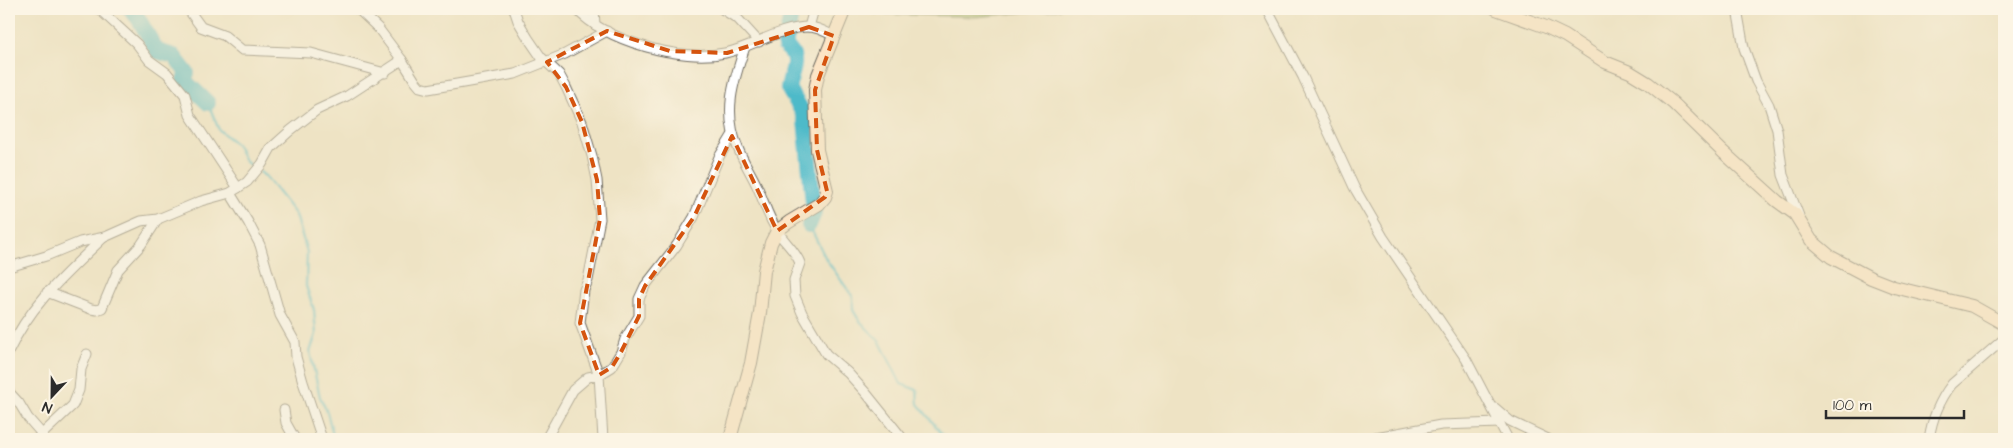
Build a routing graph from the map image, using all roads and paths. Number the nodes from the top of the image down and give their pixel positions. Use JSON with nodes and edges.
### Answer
{"nodes":[{"id":1,"x":99,"y":9,"type":"edge"},
{"id":2,"x":188,"y":9,"type":"edge"},
{"id":3,"x":358,"y":9,"type":"edge"},
{"id":4,"x":514,"y":9,"type":"edge"},
{"id":5,"x":576,"y":9,"type":"edge"},
{"id":6,"x":594,"y":9,"type":"edge"},
{"id":7,"x":722,"y":9,"type":"edge"},
{"id":8,"x":814,"y":9,"type":"edge"},
{"id":9,"x":845,"y":9,"type":"edge"},
{"id":10,"x":1267,"y":9,"type":"edge"},
{"id":11,"x":1737,"y":9,"type":"edge"},
{"id":12,"x":1506,"y":10,"type":"edge"},
{"id":13,"x":595,"y":25,"type":"junction"},
{"id":14,"x":810,"y":27,"type":"junction"},
{"id":15,"x":607,"y":31,"type":"junction"},
{"id":16,"x":834,"y":36,"type":"junction"},
{"id":17,"x":759,"y":42,"type":"junction"},
{"id":18,"x":745,"y":47,"type":"junction"},
{"id":19,"x":402,"y":60,"type":"junction"},
{"id":20,"x":547,"y":62,"type":"junction"},
{"id":21,"x":384,"y":73,"type":"junction"},
{"id":22,"x":733,"y":134,"type":"junction"},
{"id":23,"x":234,"y":191,"type":"junction"},
{"id":24,"x":158,"y":219,"type":"junction"},
{"id":25,"x":1801,"y":221,"type":"junction"},
{"id":26,"x":777,"y":232,"type":"junction"},
{"id":27,"x":105,"y":237,"type":"junction"},
{"id":28,"x":9,"y":267,"type":"edge"},
{"id":29,"x":47,"y":292,"type":"junction"},
{"id":30,"x":2004,"y":324,"type":"edge"},
{"id":31,"x":2004,"y":339,"type":"edge"},
{"id":32,"x":9,"y":350,"type":"edge"},
{"id":33,"x":87,"y":354,"type":"dead end"},
{"id":34,"x":599,"y":375,"type":"junction"},
{"id":35,"x":9,"y":392,"type":"edge"},
{"id":36,"x":1487,"y":399,"type":"junction"},
{"id":37,"x":284,"y":410,"type":"dead end"},
{"id":38,"x":1500,"y":423,"type":"junction"},
{"id":39,"x":40,"y":437,"type":"edge"},
{"id":40,"x":295,"y":439,"type":"edge"},
{"id":41,"x":322,"y":439,"type":"edge"},
{"id":42,"x":546,"y":439,"type":"edge"},
{"id":43,"x":603,"y":439,"type":"edge"},
{"id":44,"x":730,"y":439,"type":"edge"},
{"id":45,"x":903,"y":439,"type":"edge"},
{"id":46,"x":1365,"y":439,"type":"edge"},
{"id":47,"x":1508,"y":439,"type":"edge"},
{"id":48,"x":1548,"y":439,"type":"edge"},
{"id":49,"x":1929,"y":439,"type":"edge"}],
"edges":[{"from":1,"to":23,"type":"street"},
{"from":2,"to":21,"type":"street"},
{"from":3,"to":19,"type":"street"},
{"from":4,"to":20,"type":"street"},
{"from":5,"to":13,"type":"street"},
{"from":6,"to":13,"type":"street"},
{"from":7,"to":17,"type":"street"},
{"from":8,"to":14,"type":"street"},
{"from":9,"to":16,"type":"street"},
{"from":10,"to":36,"type":"street"},
{"from":11,"to":25,"type":"street"},
{"from":12,"to":25,"type":"street"},
{"from":13,"to":15,"type":"street"},
{"from":14,"to":16,"type":"street"},
{"from":14,"to":17,"type":"street"},
{"from":15,"to":18,"type":"street"},
{"from":15,"to":20,"type":"street"},
{"from":16,"to":26,"type":"street"},
{"from":17,"to":18,"type":"street"},
{"from":18,"to":22,"type":"street"},
{"from":19,"to":20,"type":"street"},
{"from":19,"to":21,"type":"street"},
{"from":20,"to":34,"type":"street"},
{"from":21,"to":23,"type":"street"},
{"from":22,"to":26,"type":"street"},
{"from":22,"to":34,"type":"street"},
{"from":23,"to":24,"type":"street"},
{"from":23,"to":41,"type":"street"},
{"from":24,"to":27,"type":"street"},
{"from":24,"to":29,"type":"street"},
{"from":25,"to":30,"type":"street"},
{"from":26,"to":44,"type":"street"},
{"from":26,"to":45,"type":"street"},
{"from":27,"to":28,"type":"street"},
{"from":27,"to":29,"type":"street"},
{"from":29,"to":32,"type":"street"},
{"from":31,"to":49,"type":"street"},
{"from":33,"to":39,"type":"street"},
{"from":34,"to":42,"type":"street"},
{"from":34,"to":43,"type":"street"},
{"from":35,"to":39,"type":"street"},
{"from":36,"to":38,"type":"street"},
{"from":36,"to":48,"type":"street"},
{"from":37,"to":40,"type":"street"},
{"from":38,"to":46,"type":"street"},
{"from":38,"to":47,"type":"street"}]}
